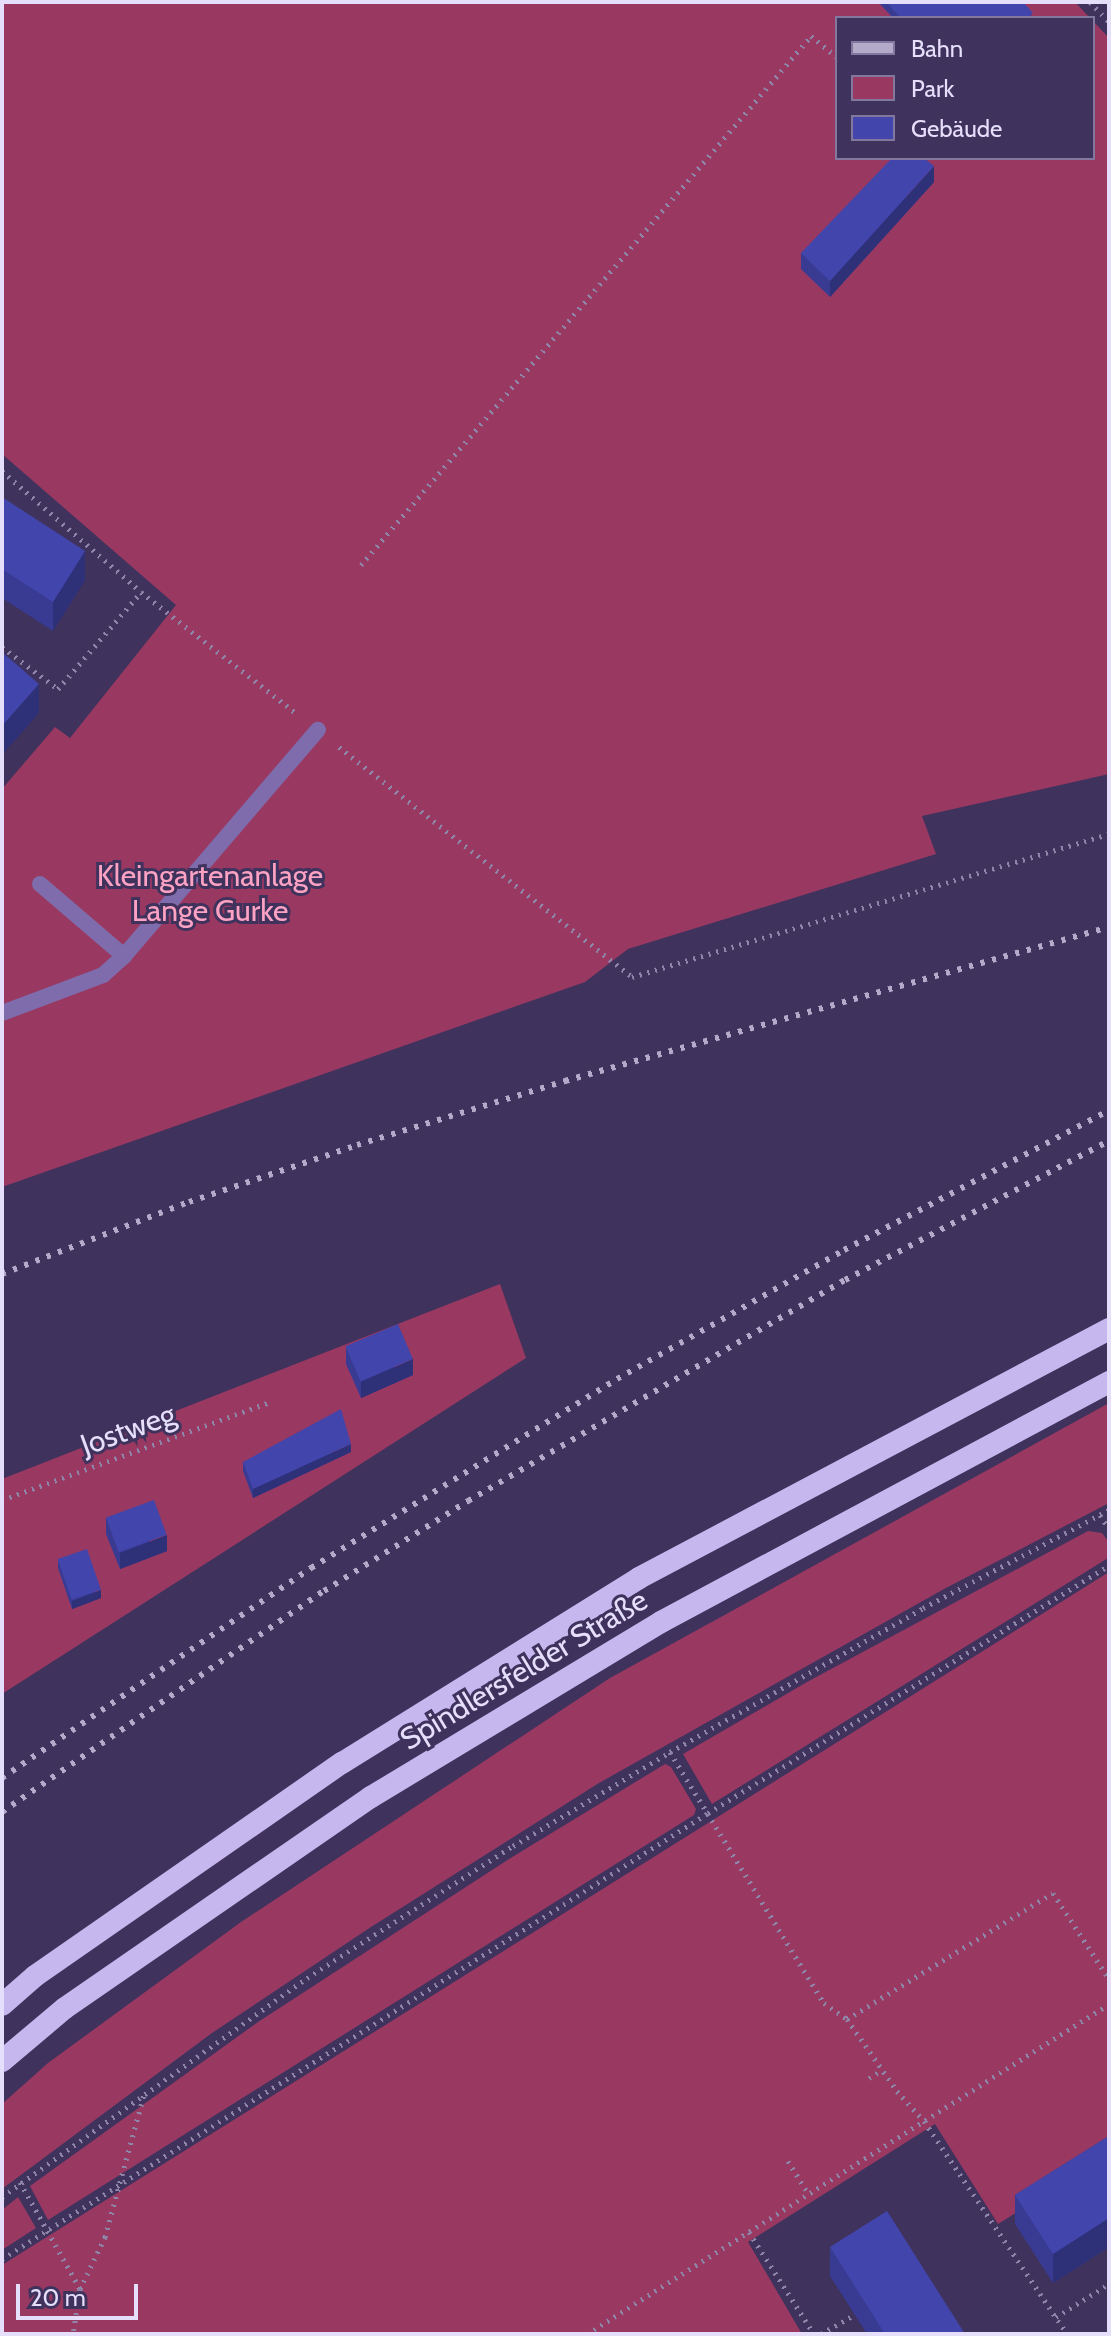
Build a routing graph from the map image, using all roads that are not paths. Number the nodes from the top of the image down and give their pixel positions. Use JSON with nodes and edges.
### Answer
{"nodes":[{"id":1,"x":318,"y":730,"type":"road end"},
{"id":2,"x":40,"y":884,"type":"dead end"},
{"id":3,"x":124,"y":956,"type":"junction"},
{"id":4,"x":2,"y":1013,"type":"edge"},
{"id":5,"x":1109,"y":1329,"type":"edge"},
{"id":6,"x":1109,"y":1382,"type":"edge"},
{"id":7,"x":2,"y":2005,"type":"edge"},
{"id":8,"x":2,"y":2061,"type":"edge"}],
"edges":[{"from":1,"to":3,"type":"lane"},
{"from":2,"to":3,"type":"lane"},
{"from":3,"to":4,"type":"lane"},
{"from":5,"to":7,"type":"highway","name":"Spindlersfelder Straße"},
{"from":6,"to":8,"type":"highway","name":"Spindlersfelder Straße"}]}
